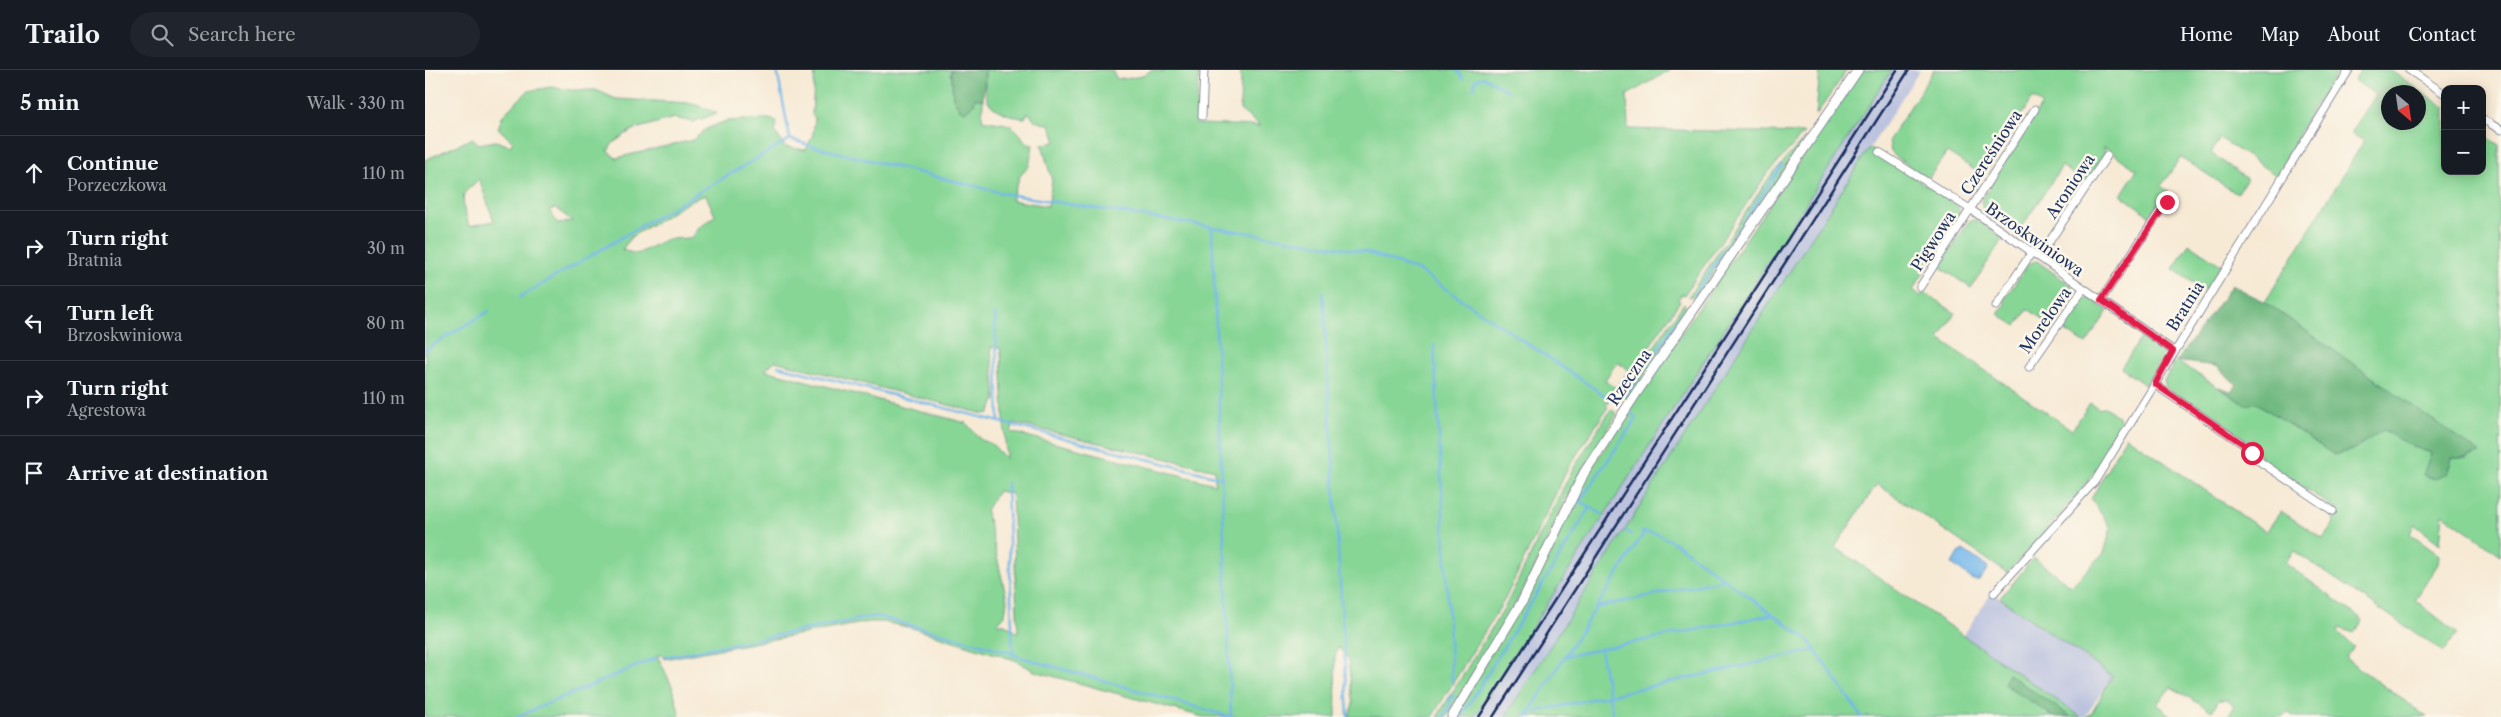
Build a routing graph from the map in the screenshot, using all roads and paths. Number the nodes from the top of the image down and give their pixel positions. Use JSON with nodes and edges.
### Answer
{"nodes":[{"id":1,"x":1204,"y":70,"type":"edge"},
{"id":2,"x":1858,"y":70,"type":"edge"},
{"id":3,"x":2349,"y":70,"type":"edge"},
{"id":4,"x":2409,"y":70,"type":"edge"},
{"id":5,"x":2441,"y":91,"type":"edge"},
{"id":6,"x":2035,"y":109,"type":"dead end"},
{"id":7,"x":1202,"y":116,"type":"dead end"},
{"id":8,"x":2486,"y":121,"type":"edge"},
{"id":9,"x":2501,"y":130,"type":"edge"},
{"id":10,"x":1879,"y":152,"type":"dead end"},
{"id":11,"x":2107,"y":156,"type":"dead end"},
{"id":12,"x":2167,"y":202,"type":"dead end"},
{"id":13,"x":1970,"y":209,"type":"junction"},
{"id":14,"x":2032,"y":252,"type":"junction"},
{"id":15,"x":2039,"y":257,"type":"junction"},
{"id":16,"x":1920,"y":287,"type":"dead end"},
{"id":17,"x":2083,"y":289,"type":"junction"},
{"id":18,"x":2101,"y":300,"type":"junction"},
{"id":19,"x":1996,"y":306,"type":"dead end"},
{"id":20,"x":2173,"y":351,"type":"junction"},
{"id":21,"x":2029,"y":367,"type":"dead end"},
{"id":22,"x":2155,"y":384,"type":"junction"},
{"id":23,"x":2333,"y":511,"type":"dead end"},
{"id":24,"x":1994,"y":593,"type":"dead end"},
{"id":25,"x":1452,"y":717,"type":"edge"}],
"edges":[{"from":1,"to":7,"type":"street"},
{"from":2,"to":25,"type":"street","name":"Rzeczna"},
{"from":3,"to":20,"type":"street","name":"Bratnia"},
{"from":4,"to":5,"type":"street"},
{"from":6,"to":13,"type":"street","name":"Czereśniowa"},
{"from":8,"to":9,"type":"street"},
{"from":10,"to":13,"type":"street","name":"Brzoskwiniowa"},
{"from":11,"to":15,"type":"street","name":"Aroniowa"},
{"from":12,"to":18,"type":"street"},
{"from":13,"to":14,"type":"street","name":"Brzoskwiniowa"},
{"from":13,"to":16,"type":"street","name":"Pigwowa"},
{"from":14,"to":15,"type":"street","name":"Brzoskwiniowa"},
{"from":14,"to":19,"type":"street"},
{"from":15,"to":17,"type":"street","name":"Brzoskwiniowa"},
{"from":17,"to":18,"type":"street","name":"Brzoskwiniowa"},
{"from":17,"to":21,"type":"street","name":"Morelowa"},
{"from":18,"to":20,"type":"street","name":"Brzoskwiniowa"},
{"from":20,"to":22,"type":"street","name":"Bratnia"},
{"from":22,"to":23,"type":"street"},
{"from":22,"to":24,"type":"street","name":"Bratnia"}]}
